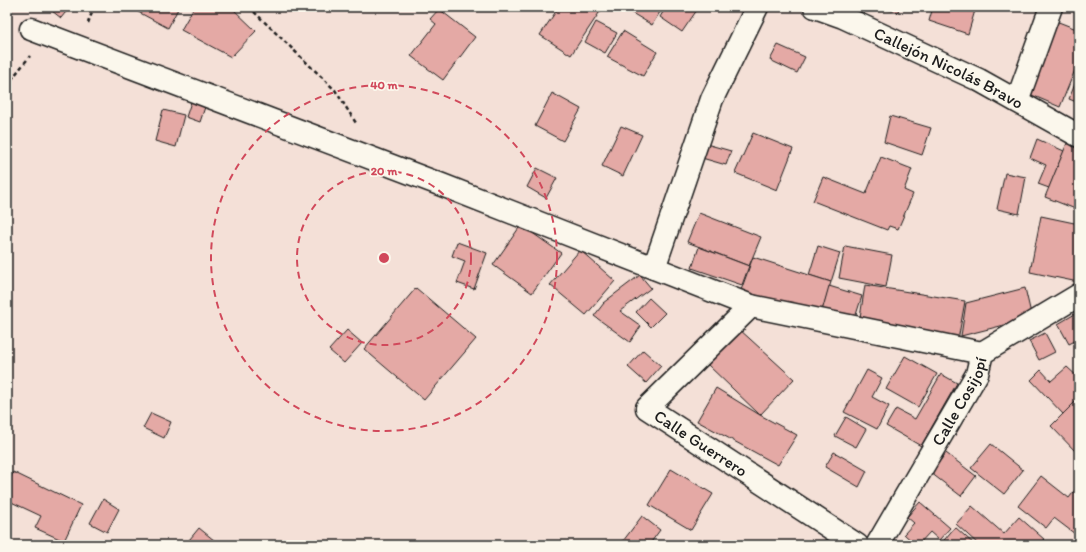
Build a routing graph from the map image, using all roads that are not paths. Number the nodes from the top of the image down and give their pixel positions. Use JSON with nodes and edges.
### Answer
{"nodes":[{"id":1,"x":757,"y":7,"type":"edge"},
{"id":2,"x":815,"y":7,"type":"edge"},
{"id":3,"x":1050,"y":7,"type":"edge"},
{"id":4,"x":35,"y":31,"type":"road end"},
{"id":5,"x":1017,"y":101,"type":"junction"},
{"id":6,"x":1079,"y":136,"type":"edge"},
{"id":7,"x":654,"y":268,"type":"junction"},
{"id":8,"x":1079,"y":295,"type":"edge"},
{"id":9,"x":751,"y":306,"type":"junction"},
{"id":10,"x":982,"y":353,"type":"junction"},
{"id":11,"x":857,"y":545,"type":"edge"},
{"id":12,"x":877,"y":545,"type":"edge"}],
"edges":[{"from":1,"to":7,"type":"street"},
{"from":2,"to":5,"type":"street","name":"Callejón Nicolás Bravo"},
{"from":3,"to":5,"type":"street"},
{"from":4,"to":7,"type":"street"},
{"from":5,"to":6,"type":"street","name":"Callejón Nicolás Bravo"},
{"from":7,"to":9,"type":"street"},
{"from":8,"to":10,"type":"street","name":"Calle Cosijopí"},
{"from":9,"to":10,"type":"street"},
{"from":9,"to":11,"type":"street","name":"Calle Guerrero"},
{"from":10,"to":12,"type":"street","name":"Calle Cosijopí"}]}
